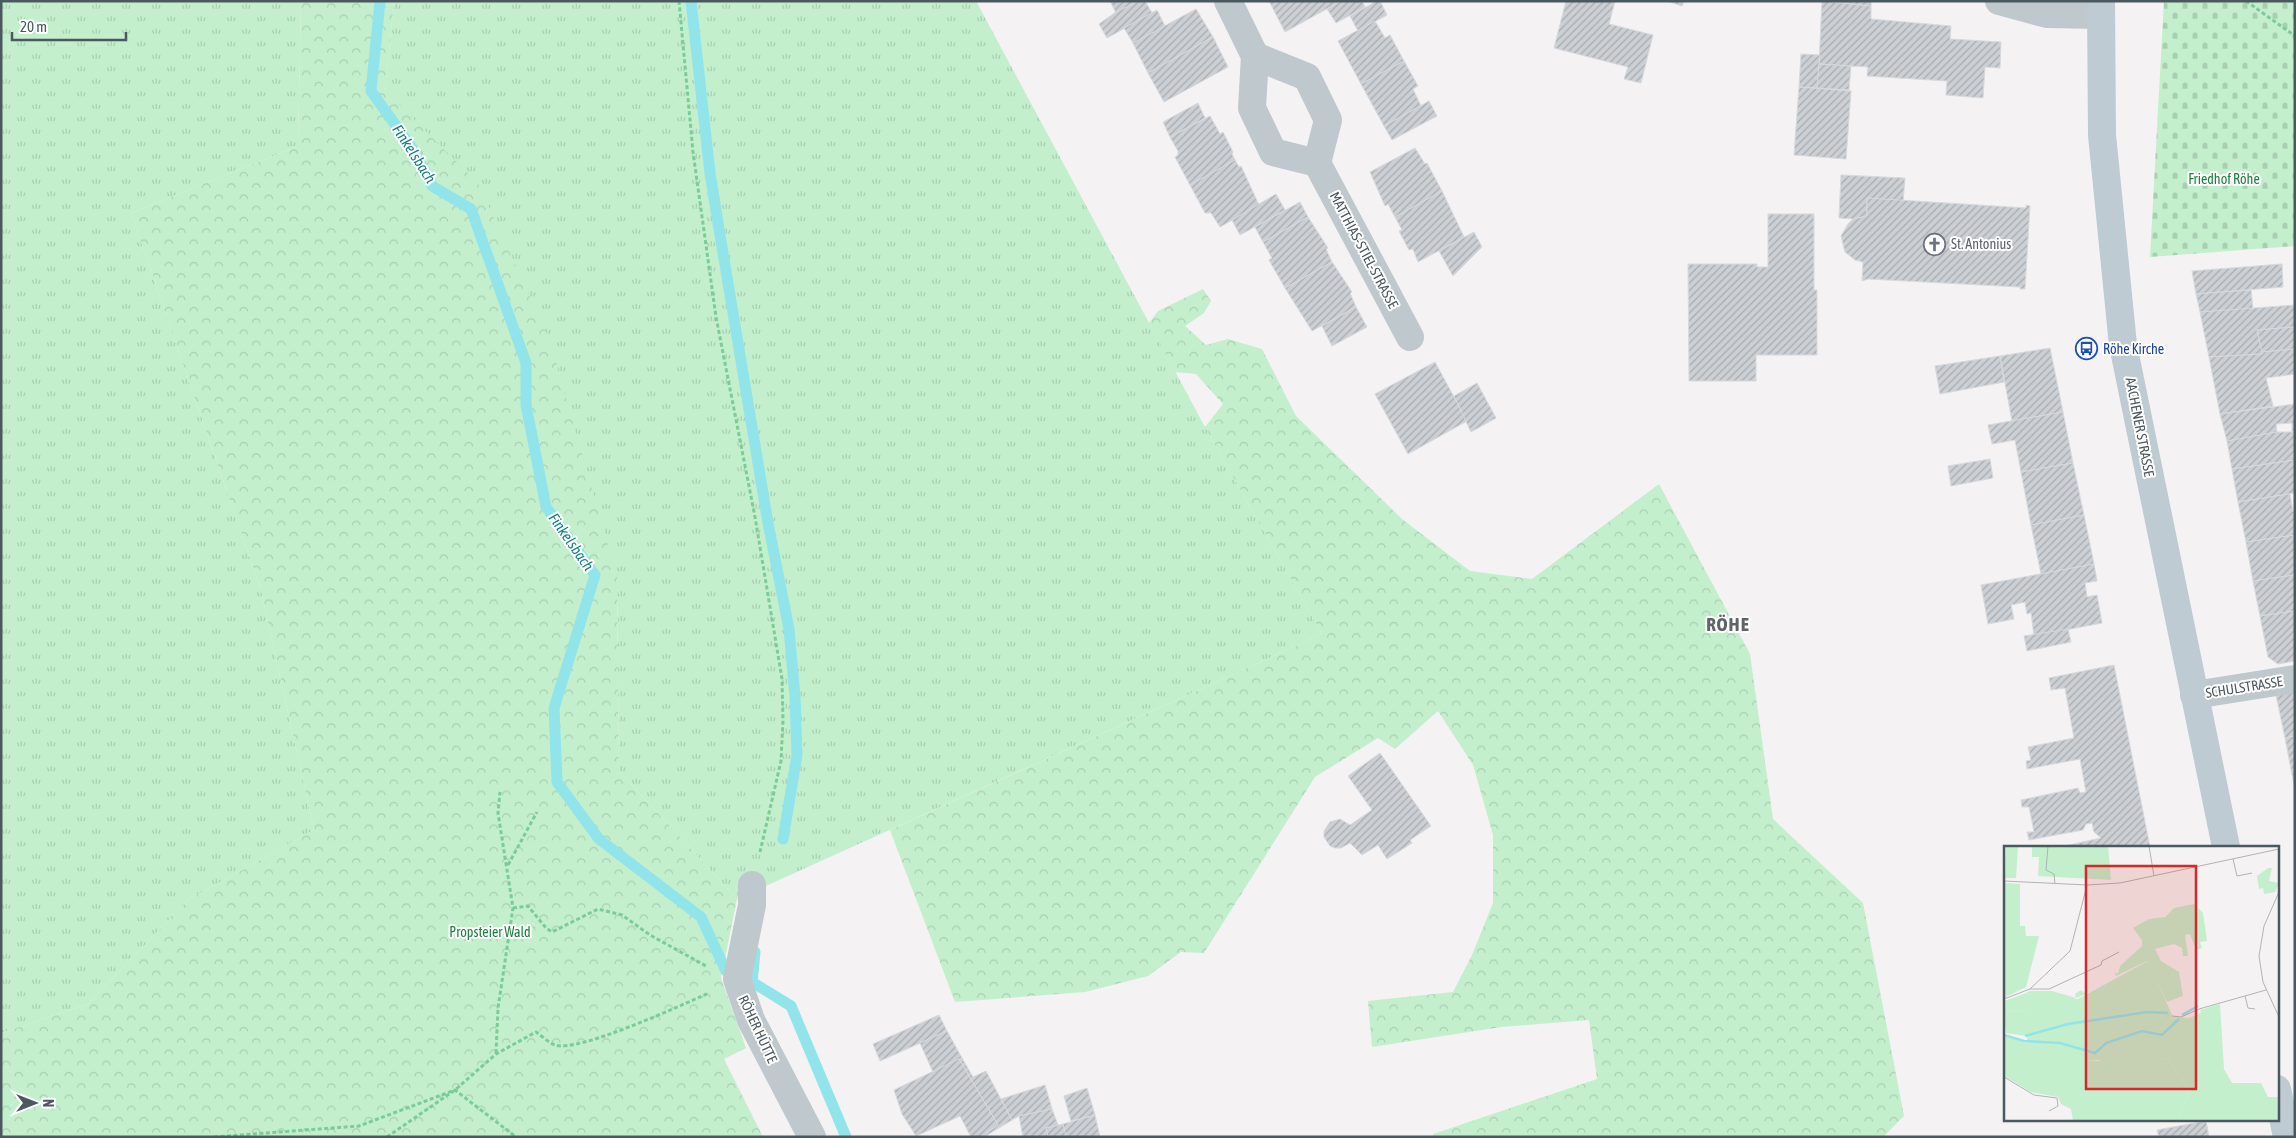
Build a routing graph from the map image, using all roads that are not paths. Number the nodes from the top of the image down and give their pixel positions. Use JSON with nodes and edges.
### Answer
{"nodes":[{"id":1,"x":1228,"y":1,"type":"edge"},
{"id":2,"x":1999,"y":1,"type":"edge"},
{"id":3,"x":2101,"y":8,"type":"edge"},
{"id":4,"x":1255,"y":56,"type":"junction"},
{"id":5,"x":1317,"y":163,"type":"junction"},
{"id":6,"x":1410,"y":337,"type":"dead end"},
{"id":7,"x":2295,"y":679,"type":"edge"},
{"id":8,"x":2194,"y":695,"type":"junction"},
{"id":9,"x":2226,"y":846,"type":"edge"},
{"id":10,"x":752,"y":885,"type":"road end"},
{"id":11,"x":2278,"y":1094,"type":"edge"},
{"id":12,"x":812,"y":1137,"type":"edge"},
{"id":13,"x":2287,"y":1137,"type":"edge"}],
"edges":[{"from":1,"to":4,"type":"street"},
{"from":2,"to":3,"type":"street"},
{"from":3,"to":8,"type":"main road","name":"AACHENER STRASSE"},
{"from":4,"to":5,"type":"street"},
{"from":4,"to":5,"type":"street"},
{"from":5,"to":6,"type":"street","name":"MATTHIAS-STIEL-STRASSE"},
{"from":7,"to":8,"type":"street","name":"SCHULSTRASSE"},
{"from":8,"to":9,"type":"main road","name":"AACHENER STRASSE"},
{"from":10,"to":12,"type":"street","name":"RÖHER HÜTTE"},
{"from":11,"to":13,"type":"main road"}]}
